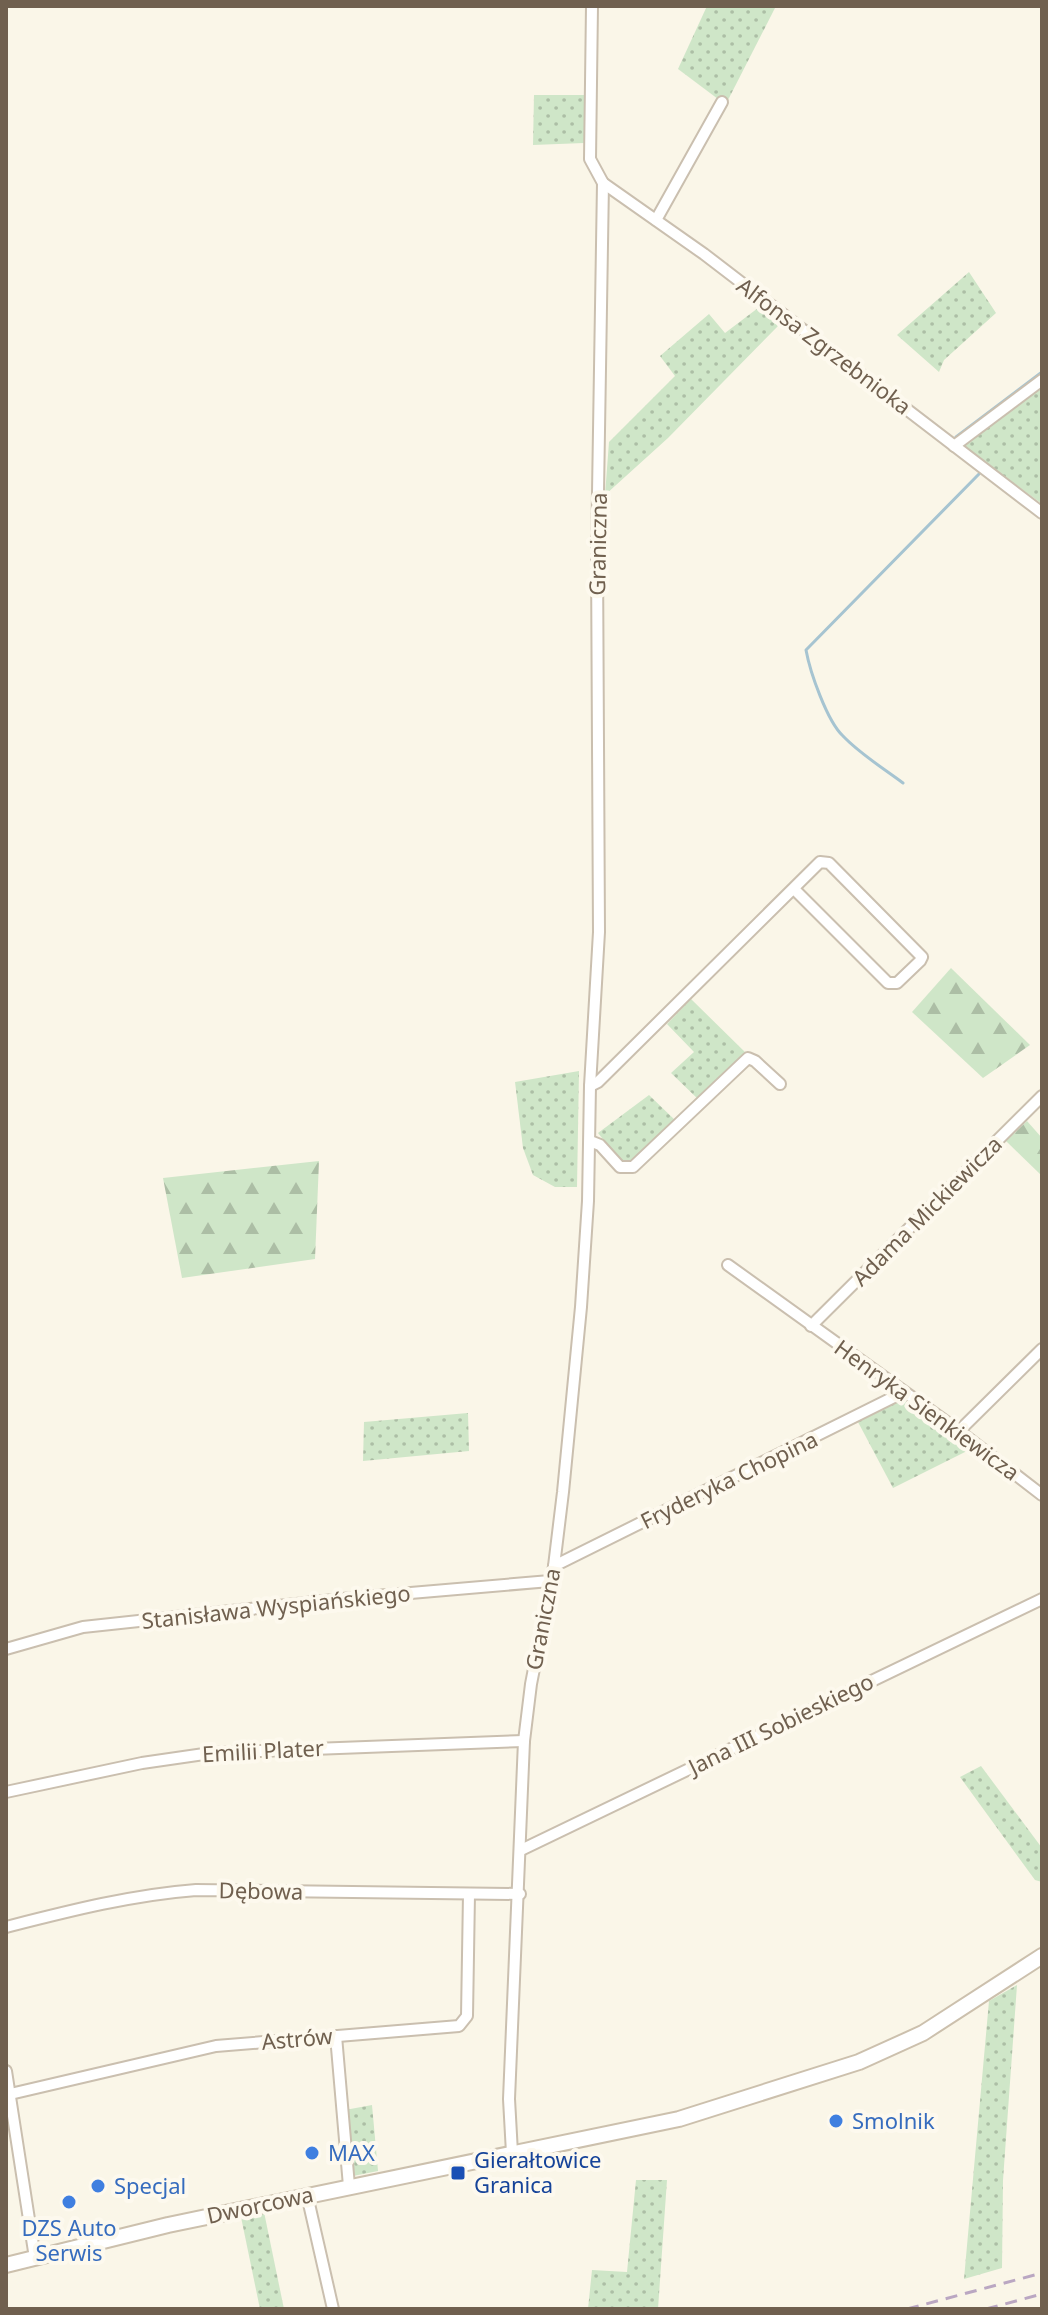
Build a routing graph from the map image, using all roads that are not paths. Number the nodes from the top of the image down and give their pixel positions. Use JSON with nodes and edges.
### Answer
{"nodes":[{"id":1,"x":592,"y":6,"type":"edge"},
{"id":2,"x":722,"y":102,"type":"dead end"},
{"id":3,"x":603,"y":183,"type":"junction"},
{"id":4,"x":656,"y":220,"type":"junction"},
{"id":5,"x":1042,"y":380,"type":"edge"},
{"id":6,"x":954,"y":446,"type":"junction"},
{"id":7,"x":1042,"y":513,"type":"edge"},
{"id":8,"x":794,"y":889,"type":"junction"},
{"id":9,"x":780,"y":1084,"type":"dead end"},
{"id":10,"x":590,"y":1086,"type":"junction"},
{"id":11,"x":1042,"y":1096,"type":"edge"},
{"id":12,"x":590,"y":1141,"type":"junction"},
{"id":13,"x":728,"y":1265,"type":"dead end"},
{"id":14,"x":811,"y":1326,"type":"junction"},
{"id":15,"x":1042,"y":1349,"type":"edge"},
{"id":16,"x":904,"y":1392,"type":"junction"},
{"id":17,"x":959,"y":1431,"type":"junction"},
{"id":18,"x":1042,"y":1495,"type":"edge"},
{"id":19,"x":554,"y":1566,"type":"junction"},
{"id":20,"x":550,"y":1581,"type":"junction"},
{"id":21,"x":1042,"y":1599,"type":"edge"},
{"id":22,"x":6,"y":1649,"type":"edge"},
{"id":23,"x":524,"y":1741,"type":"junction"},
{"id":24,"x":6,"y":1792,"type":"edge"},
{"id":25,"x":521,"y":1850,"type":"junction"},
{"id":26,"x":469,"y":1894,"type":"junction"},
{"id":27,"x":520,"y":1894,"type":"junction"},
{"id":28,"x":6,"y":1927,"type":"edge"},
{"id":29,"x":1042,"y":1956,"type":"edge"},
{"id":30,"x":336,"y":2036,"type":"junction"},
{"id":31,"x":6,"y":2071,"type":"edge"},
{"id":32,"x":8,"y":2095,"type":"edge"},
{"id":33,"x":514,"y":2153,"type":"junction"},
{"id":34,"x":349,"y":2186,"type":"junction"},
{"id":35,"x":307,"y":2195,"type":"junction"},
{"id":36,"x":35,"y":2258,"type":"junction"},
{"id":37,"x":6,"y":2265,"type":"edge"},
{"id":38,"x":333,"y":2309,"type":"edge"}],
"edges":[{"from":1,"to":3,"type":"street","name":"Graniczna"},
{"from":2,"to":4,"type":"street"},
{"from":3,"to":4,"type":"street","name":"Alfonsa Zgrzebnioka"},
{"from":3,"to":10,"type":"street","name":"Graniczna"},
{"from":4,"to":6,"type":"street","name":"Alfonsa Zgrzebnioka"},
{"from":5,"to":6,"type":"street"},
{"from":6,"to":7,"type":"street","name":"Alfonsa Zgrzebnioka"},
{"from":8,"to":8,"type":"street"},
{"from":8,"to":10,"type":"street"},
{"from":9,"to":12,"type":"street"},
{"from":10,"to":12,"type":"street","name":"Graniczna"},
{"from":11,"to":14,"type":"street","name":"Adama Mickiewicza"},
{"from":12,"to":19,"type":"street","name":"Graniczna"},
{"from":13,"to":14,"type":"street","name":"Henryka Sienkiewicza"},
{"from":14,"to":16,"type":"street","name":"Henryka Sienkiewicza"},
{"from":15,"to":17,"type":"street"},
{"from":16,"to":17,"type":"street","name":"Henryka Sienkiewicza"},
{"from":16,"to":19,"type":"street","name":"Fryderyka Chopina"},
{"from":17,"to":18,"type":"street","name":"Henryka Sienkiewicza"},
{"from":19,"to":20,"type":"street","name":"Graniczna"},
{"from":20,"to":22,"type":"street","name":"Stanisława Wyspiańskiego"},
{"from":20,"to":23,"type":"street","name":"Graniczna"},
{"from":21,"to":25,"type":"street","name":"Jana III Sobieskiego"},
{"from":23,"to":24,"type":"street","name":"Emilii Plater"},
{"from":23,"to":25,"type":"street","name":"Graniczna"},
{"from":25,"to":27,"type":"street","name":"Graniczna"},
{"from":26,"to":27,"type":"street","name":"Dębowa"},
{"from":26,"to":28,"type":"street","name":"Dębowa"},
{"from":26,"to":30,"type":"street","name":"Astrów"},
{"from":27,"to":33,"type":"street","name":"Graniczna"},
{"from":29,"to":33,"type":"main road","name":"Dworcowa"},
{"from":30,"to":32,"type":"street","name":"Astrów"},
{"from":30,"to":34,"type":"street"},
{"from":31,"to":32,"type":"street"},
{"from":32,"to":36,"type":"street"},
{"from":33,"to":34,"type":"main road","name":"Dworcowa"},
{"from":34,"to":35,"type":"main road","name":"Dworcowa"},
{"from":35,"to":36,"type":"main road","name":"Dworcowa"},
{"from":35,"to":38,"type":"street"},
{"from":36,"to":37,"type":"main road","name":"Dworcowa"}]}
